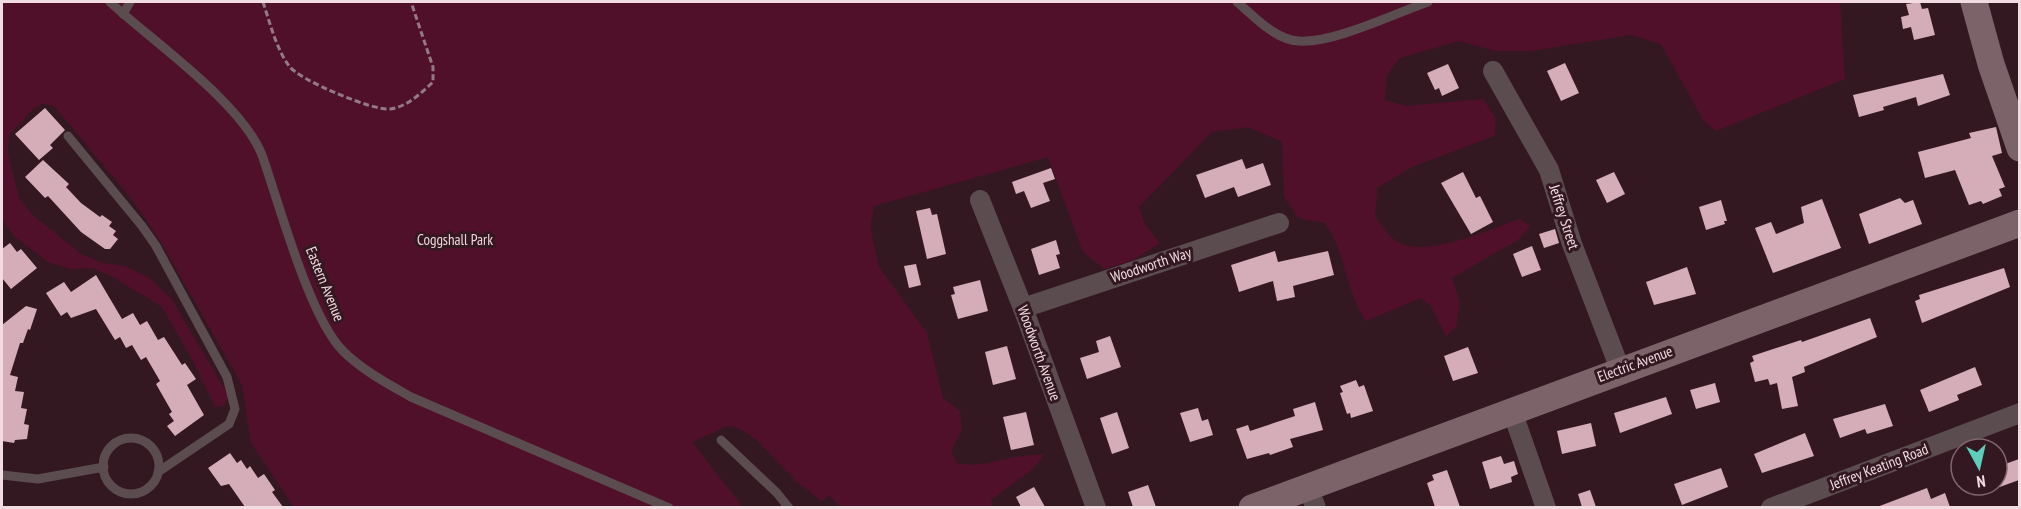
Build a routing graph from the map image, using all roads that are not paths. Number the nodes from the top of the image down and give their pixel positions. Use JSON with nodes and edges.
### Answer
{"nodes":[{"id":1,"x":110,"y":2,"type":"edge"},
{"id":2,"x":130,"y":2,"type":"edge"},
{"id":3,"x":1238,"y":2,"type":"edge"},
{"id":4,"x":1428,"y":2,"type":"edge"},
{"id":5,"x":1974,"y":2,"type":"edge"},
{"id":6,"x":123,"y":14,"type":"junction"},
{"id":7,"x":1493,"y":71,"type":"dead end"},
{"id":8,"x":68,"y":136,"type":"dead end"},
{"id":9,"x":2019,"y":148,"type":"edge"},
{"id":10,"x":980,"y":200,"type":"dead end"},
{"id":11,"x":1279,"y":223,"type":"dead end"},
{"id":12,"x":2019,"y":223,"type":"edge"},
{"id":13,"x":1023,"y":308,"type":"junction"},
{"id":14,"x":1620,"y":369,"type":"junction"},
{"id":15,"x":1512,"y":411,"type":"junction"},
{"id":16,"x":2019,"y":413,"type":"edge"},
{"id":17,"x":721,"y":440,"type":"dead end"},
{"id":18,"x":104,"y":466,"type":"junction"},
{"id":19,"x":158,"y":472,"type":"junction"},
{"id":20,"x":2,"y":475,"type":"edge"},
{"id":21,"x":1311,"y":496,"type":"edge"},
{"id":22,"x":669,"y":507,"type":"edge"},
{"id":23,"x":789,"y":507,"type":"edge"},
{"id":24,"x":1096,"y":507,"type":"edge"},
{"id":25,"x":1252,"y":507,"type":"edge"},
{"id":26,"x":1546,"y":507,"type":"edge"},
{"id":27,"x":1771,"y":507,"type":"edge"}],
"edges":[{"from":1,"to":6,"type":"lane","name":"Eastern Avenue"},
{"from":2,"to":6,"type":"lane"},
{"from":3,"to":4,"type":"lane"},
{"from":5,"to":9,"type":"main road"},
{"from":6,"to":22,"type":"lane","name":"Eastern Avenue"},
{"from":7,"to":14,"type":"street","name":"Jeffrey Street"},
{"from":8,"to":19,"type":"lane"},
{"from":10,"to":13,"type":"street","name":"Woodworth Avenue"},
{"from":11,"to":13,"type":"street","name":"Woodworth Way"},
{"from":12,"to":14,"type":"main road","name":"Electric Avenue"},
{"from":13,"to":24,"type":"street","name":"Woodworth Avenue"},
{"from":14,"to":15,"type":"main road","name":"Electric Avenue"},
{"from":15,"to":21,"type":"main road","name":"Electric Avenue"},
{"from":15,"to":26,"type":"street"},
{"from":16,"to":27,"type":"street","name":"Jeffrey Keating Road"},
{"from":17,"to":23,"type":"lane"},
{"from":18,"to":19,"type":"lane"},
{"from":18,"to":19,"type":"lane"},
{"from":18,"to":20,"type":"lane"},
{"from":21,"to":25,"type":"main road","name":"Electric Avenue"}]}
